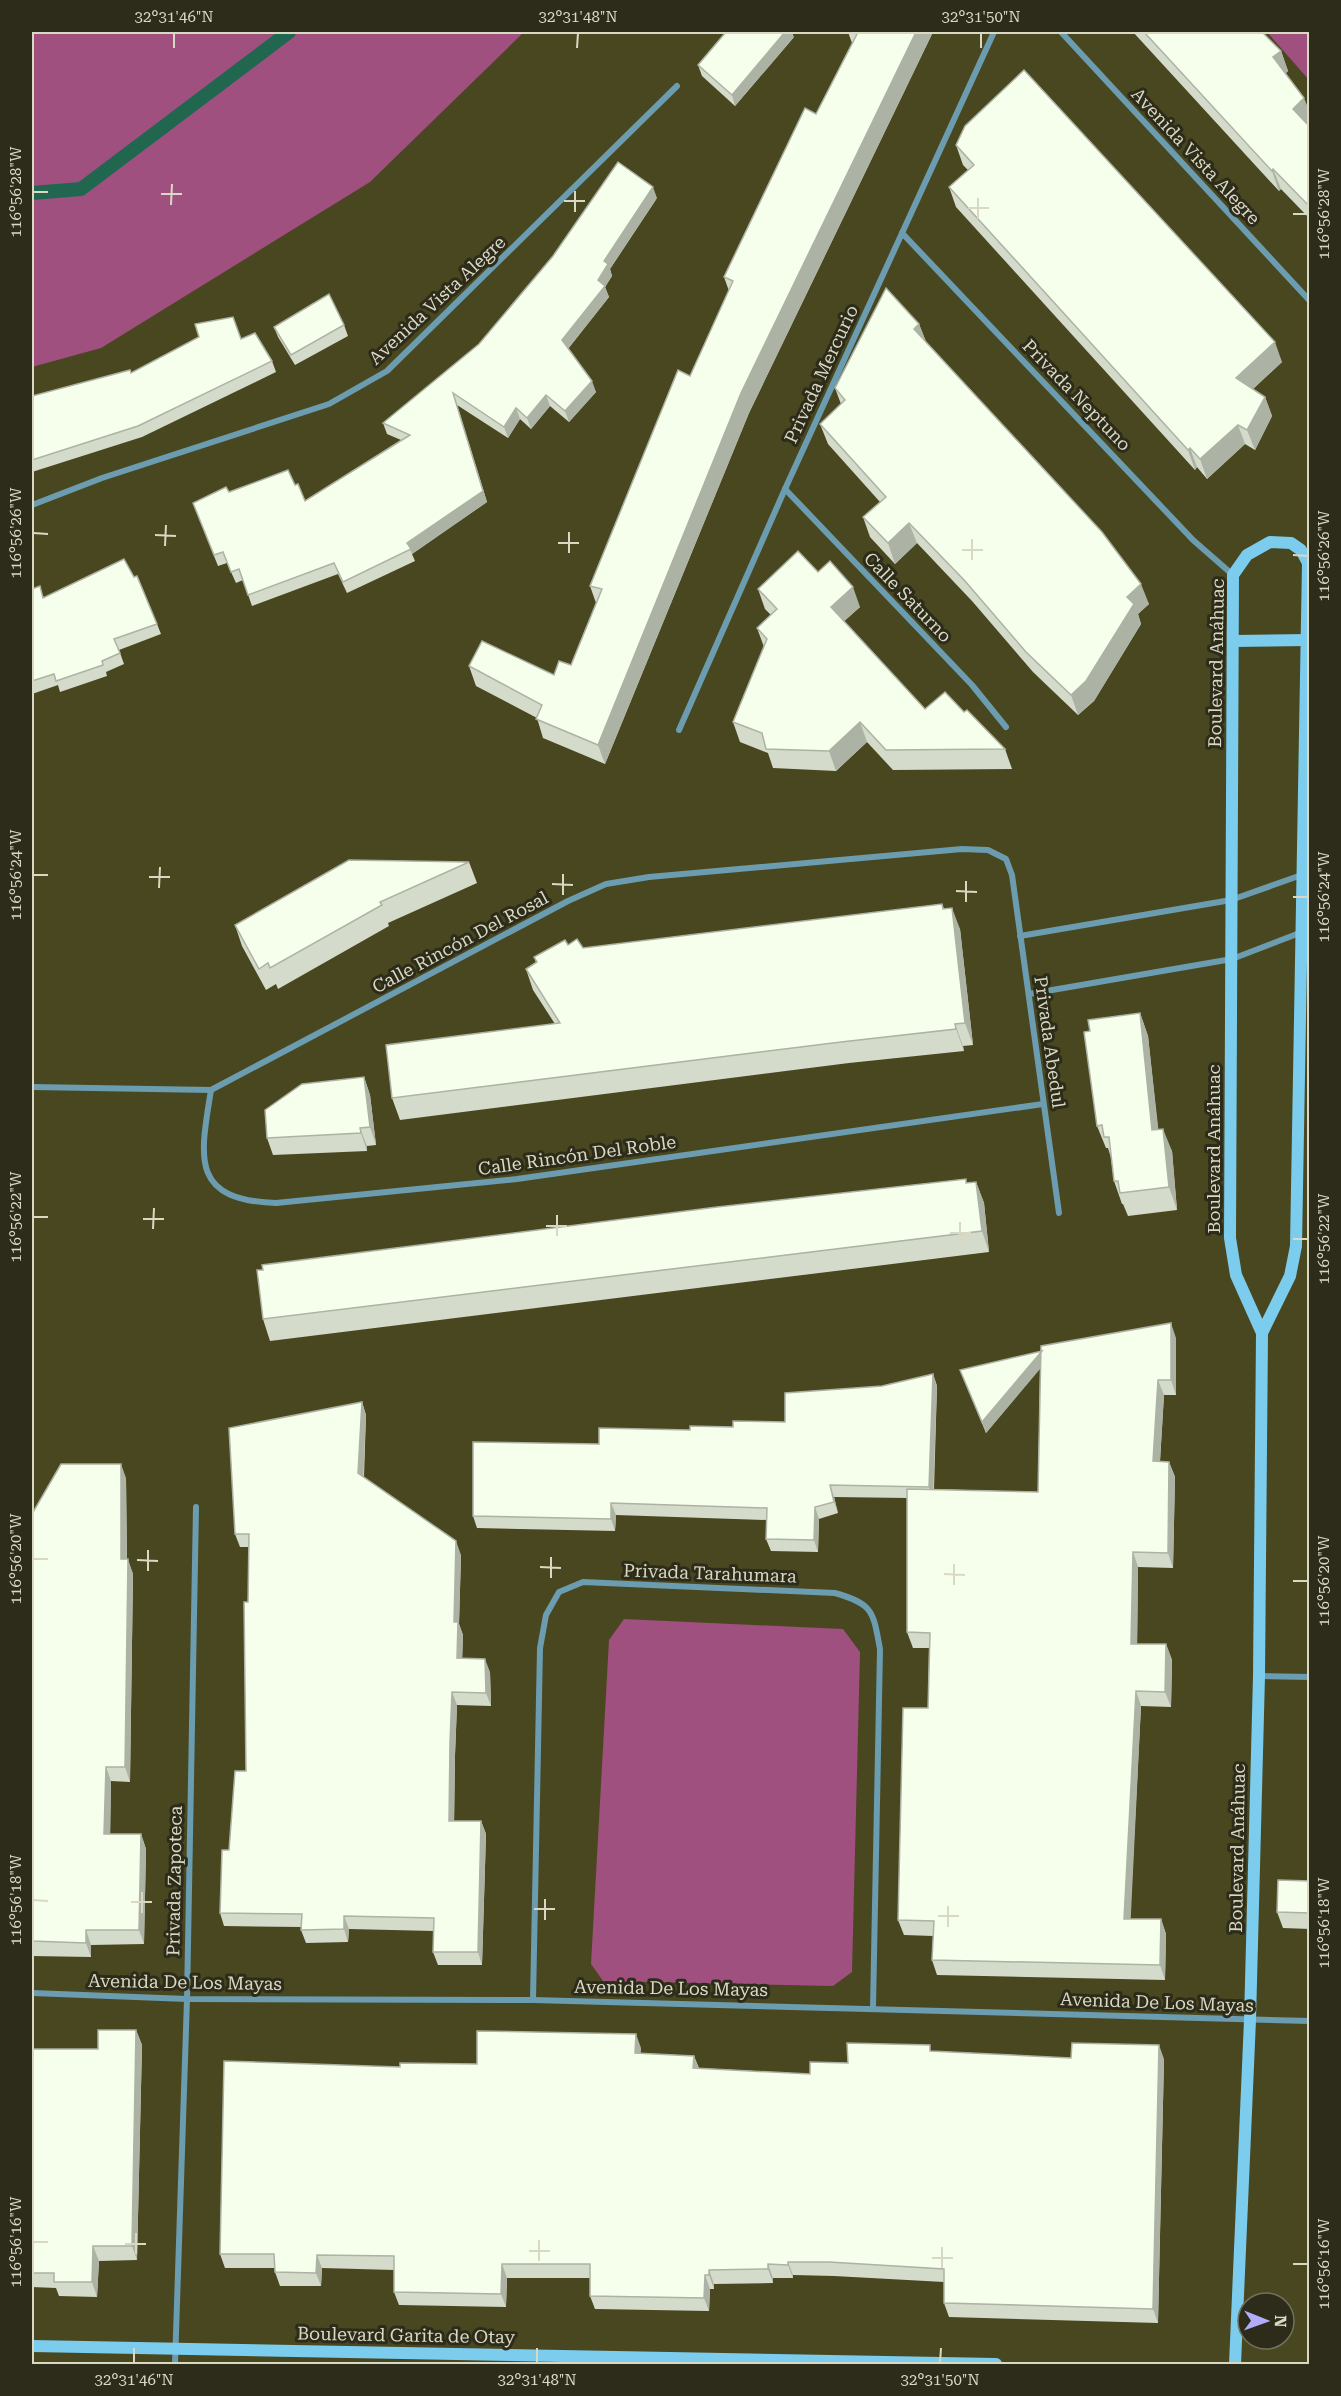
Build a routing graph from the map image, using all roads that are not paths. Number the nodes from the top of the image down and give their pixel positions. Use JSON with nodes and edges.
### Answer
{"nodes":[{"id":1,"x":994,"y":32,"type":"edge"},
{"id":2,"x":1061,"y":32,"type":"edge"},
{"id":3,"x":677,"y":86,"type":"dead end"},
{"id":4,"x":902,"y":233,"type":"junction"},
{"id":5,"x":1310,"y":302,"type":"edge"},
{"id":6,"x":785,"y":489,"type":"junction"},
{"id":7,"x":32,"y":505,"type":"edge"},
{"id":8,"x":1233,"y":575,"type":"junction"},
{"id":9,"x":1308,"y":640,"type":"junction"},
{"id":10,"x":1233,"y":641,"type":"junction"},
{"id":11,"x":1006,"y":727,"type":"dead end"},
{"id":12,"x":679,"y":730,"type":"dead end"},
{"id":13,"x":1305,"y":873,"type":"edge"},
{"id":14,"x":1012,"y":875,"type":"joint"},
{"id":15,"x":1231,"y":900,"type":"junction"},
{"id":16,"x":1305,"y":930,"type":"edge"},
{"id":17,"x":1020,"y":936,"type":"junction"},
{"id":18,"x":1232,"y":959,"type":"junction"},
{"id":19,"x":1029,"y":994,"type":"junction"},
{"id":20,"x":32,"y":1087,"type":"edge"},
{"id":21,"x":212,"y":1090,"type":"junction"},
{"id":22,"x":1043,"y":1104,"type":"junction"},
{"id":23,"x":1059,"y":1213,"type":"dead end"},
{"id":24,"x":1262,"y":1333,"type":"junction"},
{"id":25,"x":196,"y":1507,"type":"dead end"},
{"id":26,"x":1259,"y":1676,"type":"junction"},
{"id":27,"x":1310,"y":1677,"type":"edge"},
{"id":28,"x":32,"y":1992,"type":"edge"},
{"id":29,"x":187,"y":1999,"type":"junction"},
{"id":30,"x":532,"y":2000,"type":"junction"},
{"id":31,"x":873,"y":2008,"type":"junction"},
{"id":32,"x":1250,"y":2019,"type":"junction"},
{"id":33,"x":1310,"y":2021,"type":"edge"},
{"id":34,"x":32,"y":2346,"type":"edge"},
{"id":35,"x":176,"y":2348,"type":"junction"},
{"id":36,"x":176,"y":2364,"type":"edge"},
{"id":37,"x":996,"y":2364,"type":"edge"},
{"id":38,"x":1235,"y":2364,"type":"edge"}],
"edges":[{"from":1,"to":4,"type":"street","name":"Privada Mercurio"},
{"from":2,"to":5,"type":"street","name":"Avenida Vista Alegre"},
{"from":3,"to":7,"type":"street","name":"Avenida Vista Alegre"},
{"from":4,"to":6,"type":"street","name":"Privada Mercurio"},
{"from":4,"to":8,"type":"street","name":"Privada Neptuno"},
{"from":6,"to":11,"type":"street","name":"Calle Saturno"},
{"from":6,"to":12,"type":"street","name":"Privada Mercurio"},
{"from":8,"to":9,"type":"street","name":"Boulevard Anáhuac"},
{"from":8,"to":10,"type":"street","name":"Boulevard Anáhuac"},
{"from":9,"to":10,"type":"street"},
{"from":9,"to":13,"type":"street","name":"Boulevard Anáhuac"},
{"from":10,"to":15,"type":"street","name":"Boulevard Anáhuac"},
{"from":13,"to":15,"type":"street"},
{"from":13,"to":16,"type":"street","name":"Boulevard Anáhuac"},
{"from":14,"to":17,"type":"street","name":"Privada Abedul"},
{"from":14,"to":21,"type":"street","name":"Calle Rincón Del Rosal"},
{"from":15,"to":17,"type":"street"},
{"from":15,"to":18,"type":"street","name":"Boulevard Anáhuac"},
{"from":16,"to":18,"type":"street"},
{"from":16,"to":24,"type":"street","name":"Boulevard Anáhuac"},
{"from":17,"to":19,"type":"street","name":"Privada Abedul"},
{"from":18,"to":19,"type":"street"},
{"from":18,"to":24,"type":"street","name":"Boulevard Anáhuac"},
{"from":19,"to":22,"type":"street","name":"Privada Abedul"},
{"from":20,"to":21,"type":"street","name":"Calle Rincón Del Rosal"},
{"from":21,"to":22,"type":"street","name":"Calle Rincón Del Roble"},
{"from":22,"to":23,"type":"street","name":"Privada Abedul"},
{"from":24,"to":26,"type":"street","name":"Boulevard Anáhuac"},
{"from":25,"to":29,"type":"street","name":"Privada Zapoteca"},
{"from":26,"to":27,"type":"street"},
{"from":26,"to":32,"type":"street","name":"Boulevard Anáhuac"},
{"from":28,"to":29,"type":"street","name":"Avenida De Los Mayas"},
{"from":29,"to":30,"type":"street","name":"Avenida De Los Mayas"},
{"from":29,"to":35,"type":"street","name":"Privada Zapoteca"},
{"from":30,"to":31,"type":"street","name":"Avenida De Los Mayas"},
{"from":30,"to":31,"type":"street","name":"Privada Tarahumara"},
{"from":31,"to":32,"type":"street","name":"Avenida De Los Mayas"},
{"from":32,"to":33,"type":"street","name":"Avenida De Los Mayas"},
{"from":32,"to":38,"type":"street","name":"Boulevard Anáhuac"},
{"from":34,"to":35,"type":"street","name":"Boulevard Garita de Otay"},
{"from":35,"to":36,"type":"street","name":"Privada Zapoteca"},
{"from":35,"to":37,"type":"street","name":"Boulevard Garita de Otay"}]}
